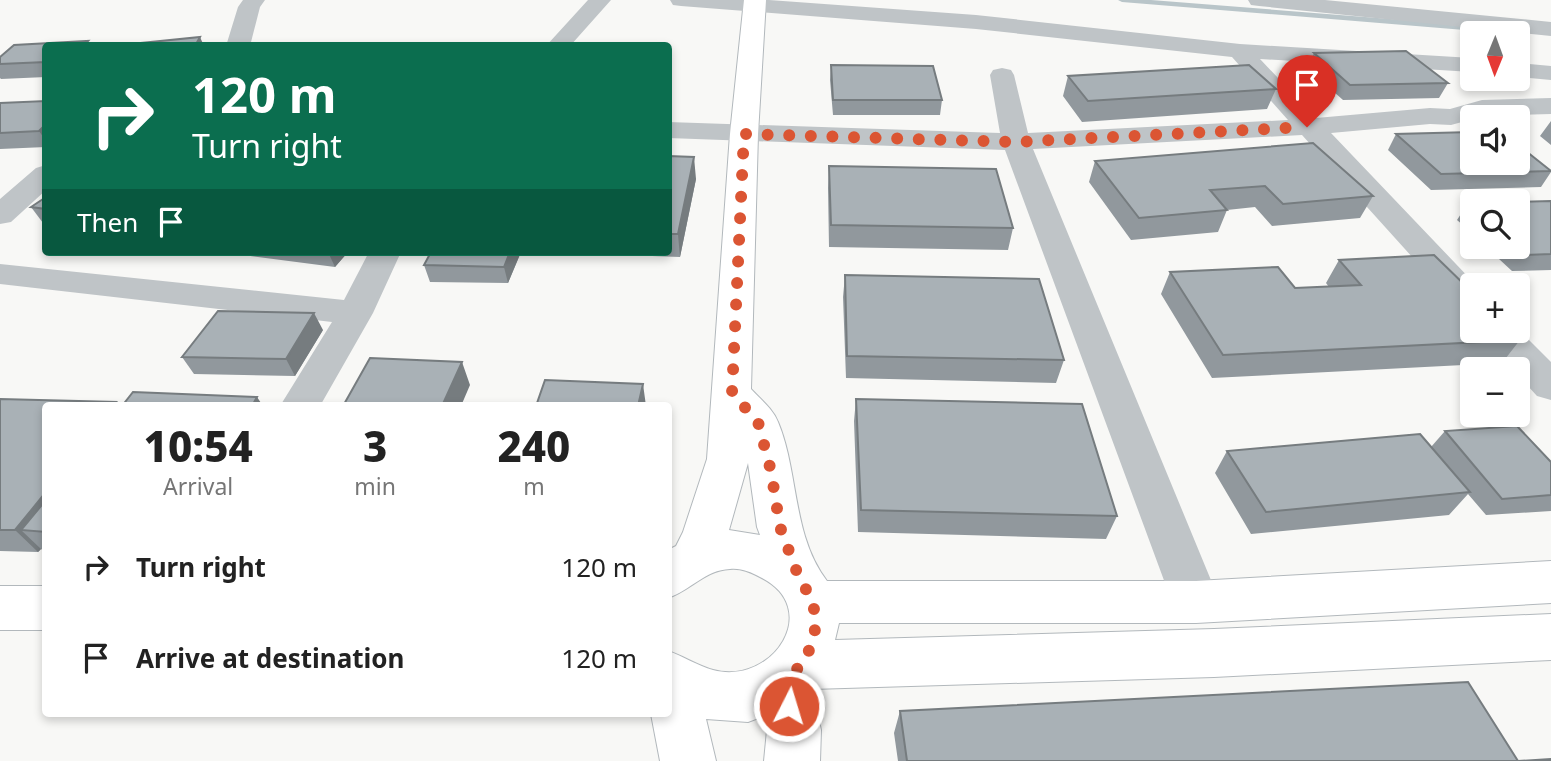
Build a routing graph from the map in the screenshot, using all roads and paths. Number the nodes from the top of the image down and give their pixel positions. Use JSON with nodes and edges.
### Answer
{"nodes":[{"id":1,"x":254,"y":0,"type":"edge"},
{"id":2,"x":600,"y":0,"type":"edge"},
{"id":3,"x":681,"y":0,"type":"edge"},
{"id":4,"x":1259,"y":0,"type":"edge"},
{"id":5,"x":755,"y":3,"type":"edge"},
{"id":6,"x":1551,"y":29,"type":"edge"},
{"id":7,"x":239,"y":42,"type":"edge"},
{"id":8,"x":561,"y":42,"type":"edge"},
{"id":9,"x":1240,"y":51,"type":"junction"},
{"id":10,"x":1410,"y":60,"type":"junction"},
{"id":11,"x":1460,"y":64,"type":"edge"},
{"id":12,"x":1530,"y":71,"type":"edge"},
{"id":13,"x":1551,"y":73,"type":"edge"},
{"id":14,"x":1002,"y":75,"type":"dead end"},
{"id":15,"x":1477,"y":105,"type":"edge"},
{"id":16,"x":1551,"y":106,"type":"edge"},
{"id":17,"x":1530,"y":107,"type":"edge"},
{"id":18,"x":1460,"y":114,"type":"edge"},
{"id":19,"x":1307,"y":127,"type":"junction"},
{"id":20,"x":672,"y":130,"type":"edge"},
{"id":21,"x":744,"y":134,"type":"junction"},
{"id":22,"x":1016,"y":142,"type":"junction"},
{"id":23,"x":42,"y":178,"type":"edge"},
{"id":24,"x":0,"y":215,"type":"edge"},
{"id":25,"x":383,"y":256,"type":"edge"},
{"id":26,"x":4,"y":279,"type":"edge"},
{"id":27,"x":1460,"y":289,"type":"edge"},
{"id":28,"x":355,"y":313,"type":"junction"},
{"id":29,"x":1510,"y":343,"type":"edge"},
{"id":30,"x":1551,"y":386,"type":"edge"},
{"id":31,"x":732,"y":393,"type":"junction"},
{"id":32,"x":302,"y":402,"type":"edge"},
{"id":33,"x":677,"y":569,"type":"edge"},
{"id":34,"x":1551,"y":582,"type":"edge"},
{"id":35,"x":805,"y":588,"type":"junction"},
{"id":36,"x":1196,"y":602,"type":"junction"},
{"id":37,"x":0,"y":608,"type":"edge"},
{"id":38,"x":42,"y":608,"type":"edge"},
{"id":39,"x":1551,"y":637,"type":"edge"},
{"id":40,"x":792,"y":673,"type":"junction"},
{"id":41,"x":672,"y":678,"type":"edge"},
{"id":42,"x":672,"y":698,"type":"edge"},
{"id":43,"x":688,"y":761,"type":"edge"},
{"id":44,"x":792,"y":761,"type":"edge"}],
"edges":[{"from":1,"to":7,"type":"street"},
{"from":2,"to":8,"type":"street"},
{"from":3,"to":5,"type":"street"},
{"from":4,"to":6,"type":"street"},
{"from":5,"to":9,"type":"street"},
{"from":5,"to":21,"type":"street"},
{"from":9,"to":10,"type":"street"},
{"from":9,"to":19,"type":"street"},
{"from":10,"to":11,"type":"street"},
{"from":10,"to":15,"type":"street"},
{"from":12,"to":13,"type":"street"},
{"from":14,"to":22,"type":"street"},
{"from":16,"to":17,"type":"street"},
{"from":18,"to":19,"type":"street"},
{"from":19,"to":22,"type":"street"},
{"from":19,"to":27,"type":"street"},
{"from":20,"to":21,"type":"street"},
{"from":21,"to":22,"type":"street"},
{"from":21,"to":31,"type":"street"},
{"from":22,"to":36,"type":"street"},
{"from":23,"to":24,"type":"street"},
{"from":25,"to":28,"type":"street"},
{"from":26,"to":28,"type":"street"},
{"from":28,"to":32,"type":"street"},
{"from":29,"to":30,"type":"street"},
{"from":31,"to":33,"type":"street"},
{"from":31,"to":35,"type":"street"},
{"from":33,"to":35,"type":"street"},
{"from":34,"to":36,"type":"street"},
{"from":35,"to":36,"type":"street"},
{"from":35,"to":40,"type":"street"},
{"from":37,"to":38,"type":"street"},
{"from":39,"to":40,"type":"street"},
{"from":40,"to":41,"type":"street"},
{"from":40,"to":44,"type":"street"},
{"from":42,"to":43,"type":"street"}]}
